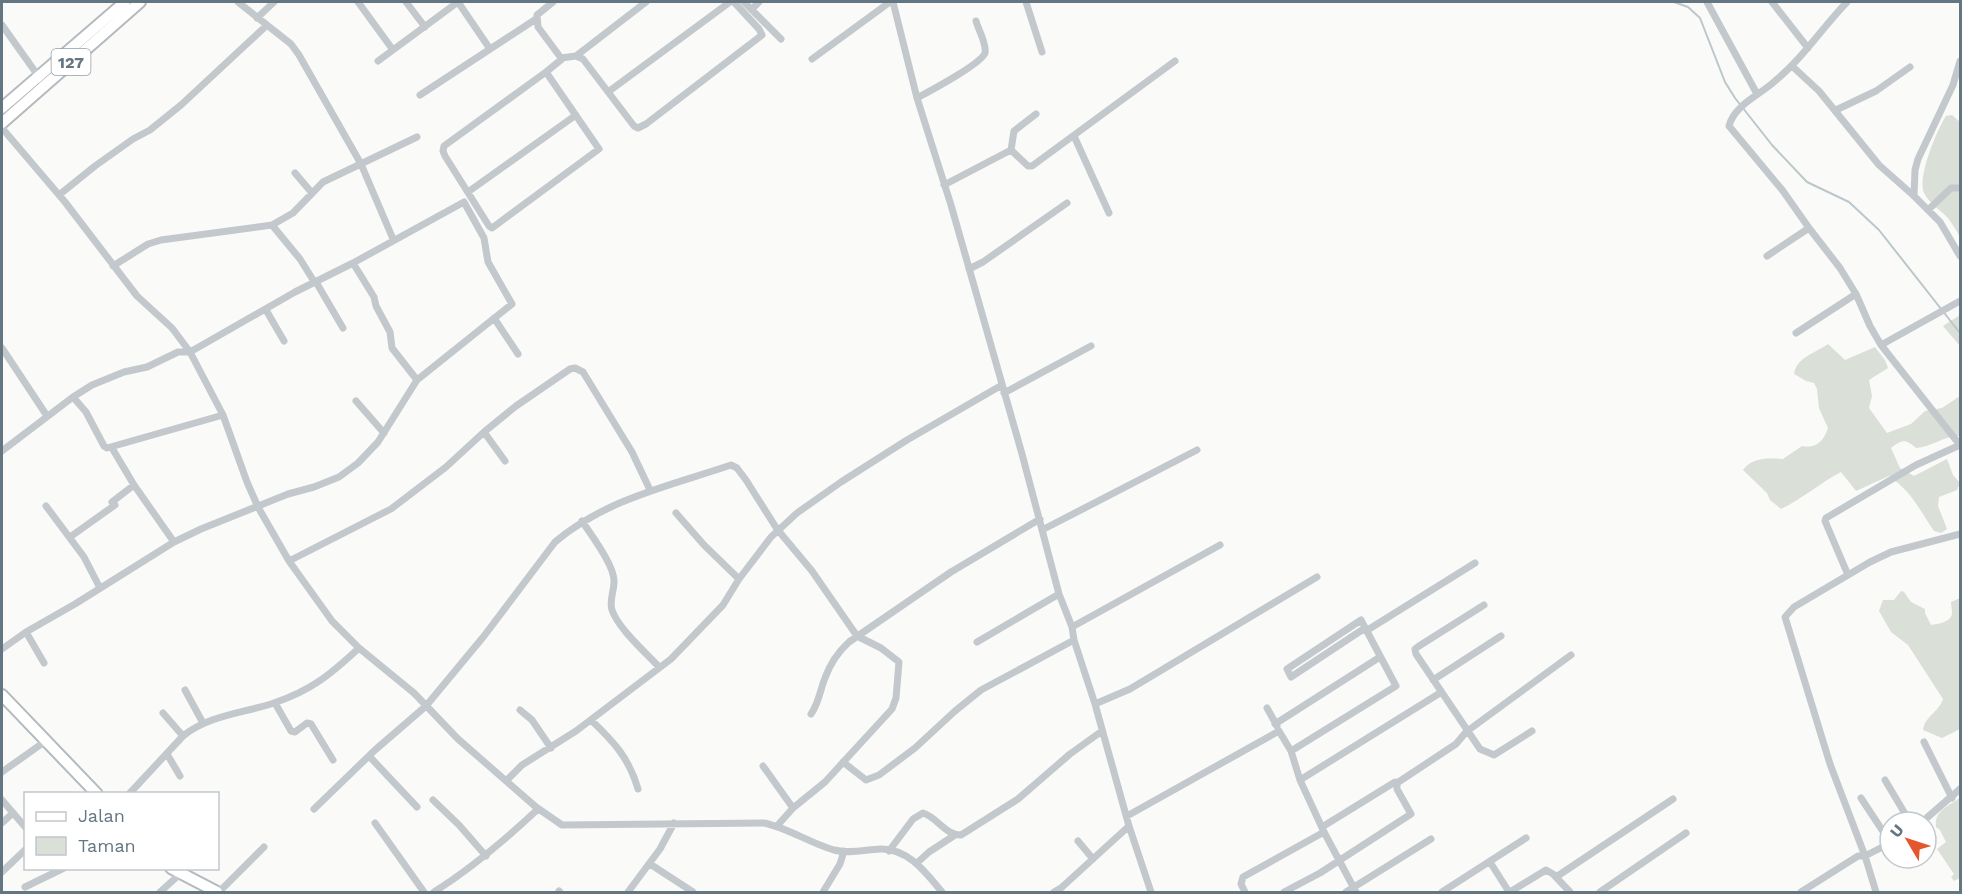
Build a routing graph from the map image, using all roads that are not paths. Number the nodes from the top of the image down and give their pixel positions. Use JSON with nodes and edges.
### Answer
{"nodes":[{"id":1,"x":125,"y":2,"type":"edge"},
{"id":2,"x":140,"y":2,"type":"edge"},
{"id":3,"x":238,"y":2,"type":"edge"},
{"id":4,"x":274,"y":2,"type":"edge"},
{"id":5,"x":358,"y":2,"type":"edge"},
{"id":6,"x":406,"y":2,"type":"edge"},
{"id":7,"x":458,"y":2,"type":"edge"},
{"id":8,"x":553,"y":2,"type":"edge"},
{"id":9,"x":646,"y":2,"type":"edge"},
{"id":10,"x":732,"y":2,"type":"edge"},
{"id":11,"x":744,"y":2,"type":"edge"},
{"id":12,"x":759,"y":2,"type":"edge"},
{"id":13,"x":892,"y":2,"type":"edge"},
{"id":14,"x":1026,"y":2,"type":"edge"},
{"id":15,"x":1707,"y":2,"type":"edge"},
{"id":16,"x":1772,"y":2,"type":"edge"},
{"id":17,"x":1847,"y":2,"type":"edge"},
{"id":18,"x":752,"y":9,"type":"junction"},
{"id":19,"x":257,"y":18,"type":"junction"},
{"id":20,"x":536,"y":19,"type":"junction"},
{"id":21,"x":976,"y":21,"type":"dead end"},
{"id":22,"x":2,"y":25,"type":"edge"},
{"id":23,"x":266,"y":26,"type":"junction"},
{"id":24,"x":425,"y":27,"type":"junction"},
{"id":25,"x":781,"y":39,"type":"dead end"},
{"id":26,"x":1808,"y":48,"type":"junction"},
{"id":27,"x":490,"y":49,"type":"junction"},
{"id":28,"x":393,"y":50,"type":"junction"},
{"id":29,"x":1042,"y":52,"type":"dead end"},
{"id":30,"x":576,"y":56,"type":"junction"},
{"id":31,"x":562,"y":58,"type":"junction"},
{"id":32,"x":812,"y":58,"type":"dead end"},
{"id":33,"x":378,"y":61,"type":"dead end"},
{"id":34,"x":1175,"y":61,"type":"dead end"},
{"id":35,"x":1960,"y":61,"type":"edge"},
{"id":36,"x":1792,"y":66,"type":"junction"},
{"id":37,"x":1910,"y":68,"type":"dead end"},
{"id":38,"x":546,"y":72,"type":"junction"},
{"id":39,"x":41,"y":81,"type":"junction"},
{"id":40,"x":608,"y":92,"type":"junction"},
{"id":41,"x":1757,"y":94,"type":"junction"},
{"id":42,"x":420,"y":95,"type":"dead end"},
{"id":43,"x":917,"y":98,"type":"junction"},
{"id":44,"x":2,"y":108,"type":"edge"},
{"id":45,"x":1836,"y":110,"type":"junction"},
{"id":46,"x":1036,"y":114,"type":"dead end"},
{"id":47,"x":576,"y":115,"type":"junction"},
{"id":48,"x":2,"y":123,"type":"edge"},
{"id":49,"x":2,"y":128,"type":"edge"},
{"id":50,"x":1074,"y":136,"type":"junction"},
{"id":51,"x":417,"y":137,"type":"dead end"},
{"id":52,"x":1011,"y":150,"type":"junction"},
{"id":53,"x":361,"y":164,"type":"junction"},
{"id":54,"x":295,"y":172,"type":"dead end"},
{"id":55,"x":944,"y":185,"type":"junction"},
{"id":56,"x":1960,"y":188,"type":"edge"},
{"id":57,"x":468,"y":192,"type":"junction"},
{"id":58,"x":312,"y":193,"type":"junction"},
{"id":59,"x":59,"y":195,"type":"junction"},
{"id":60,"x":1914,"y":196,"type":"junction"},
{"id":61,"x":1067,"y":203,"type":"dead end"},
{"id":62,"x":1928,"y":210,"type":"junction"},
{"id":63,"x":1109,"y":213,"type":"dead end"},
{"id":64,"x":272,"y":225,"type":"junction"},
{"id":65,"x":1809,"y":228,"type":"junction"},
{"id":66,"x":393,"y":239,"type":"junction"},
{"id":67,"x":1767,"y":256,"type":"dead end"},
{"id":68,"x":1960,"y":256,"type":"edge"},
{"id":69,"x":353,"y":263,"type":"junction"},
{"id":70,"x":113,"y":266,"type":"junction"},
{"id":71,"x":969,"y":269,"type":"junction"},
{"id":72,"x":315,"y":282,"type":"junction"},
{"id":73,"x":1856,"y":294,"type":"junction"},
{"id":74,"x":1960,"y":301,"type":"edge"},
{"id":75,"x":266,"y":310,"type":"junction"},
{"id":76,"x":494,"y":318,"type":"junction"},
{"id":77,"x":343,"y":328,"type":"dead end"},
{"id":78,"x":1796,"y":333,"type":"dead end"},
{"id":79,"x":284,"y":341,"type":"dead end"},
{"id":80,"x":1881,"y":345,"type":"junction"},
{"id":81,"x":1091,"y":346,"type":"dead end"},
{"id":82,"x":2,"y":348,"type":"edge"},
{"id":83,"x":190,"y":352,"type":"junction"},
{"id":84,"x":518,"y":354,"type":"dead end"},
{"id":85,"x":417,"y":380,"type":"junction"},
{"id":86,"x":1002,"y":385,"type":"junction"},
{"id":87,"x":1004,"y":393,"type":"junction"},
{"id":88,"x":73,"y":397,"type":"junction"},
{"id":89,"x":356,"y":401,"type":"dead end"},
{"id":90,"x":223,"y":415,"type":"junction"},
{"id":91,"x":47,"y":416,"type":"junction"},
{"id":92,"x":484,"y":432,"type":"junction"},
{"id":93,"x":384,"y":433,"type":"junction"},
{"id":94,"x":1960,"y":445,"type":"edge"},
{"id":95,"x":112,"y":448,"type":"junction"},
{"id":96,"x":1197,"y":450,"type":"dead end"},
{"id":97,"x":2,"y":451,"type":"edge"},
{"id":98,"x":505,"y":461,"type":"dead end"},
{"id":99,"x":134,"y":485,"type":"junction"},
{"id":100,"x":650,"y":490,"type":"junction"},
{"id":101,"x":46,"y":506,"type":"dead end"},
{"id":102,"x":258,"y":507,"type":"junction"},
{"id":103,"x":676,"y":513,"type":"dead end"},
{"id":104,"x":1040,"y":519,"type":"junction"},
{"id":105,"x":582,"y":521,"type":"junction"},
{"id":106,"x":777,"y":529,"type":"junction"},
{"id":107,"x":1042,"y":530,"type":"junction"},
{"id":108,"x":1960,"y":534,"type":"edge"},
{"id":109,"x":70,"y":537,"type":"junction"},
{"id":110,"x":174,"y":542,"type":"junction"},
{"id":111,"x":1220,"y":545,"type":"dead end"},
{"id":112,"x":289,"y":561,"type":"junction"},
{"id":113,"x":1475,"y":563,"type":"dead end"},
{"id":114,"x":1848,"y":575,"type":"junction"},
{"id":115,"x":1317,"y":577,"type":"dead end"},
{"id":116,"x":739,"y":579,"type":"junction"},
{"id":117,"x":100,"y":588,"type":"junction"},
{"id":118,"x":1059,"y":594,"type":"junction"},
{"id":119,"x":1484,"y":605,"type":"dead end"},
{"id":120,"x":1072,"y":627,"type":"junction"},
{"id":121,"x":1366,"y":629,"type":"junction"},
{"id":122,"x":26,"y":632,"type":"junction"},
{"id":123,"x":857,"y":636,"type":"junction"},
{"id":124,"x":1502,"y":636,"type":"dead end"},
{"id":125,"x":1074,"y":640,"type":"junction"},
{"id":126,"x":977,"y":642,"type":"dead end"},
{"id":127,"x":359,"y":648,"type":"junction"},
{"id":128,"x":2,"y":649,"type":"edge"},
{"id":129,"x":1571,"y":655,"type":"dead end"},
{"id":130,"x":1380,"y":657,"type":"junction"},
{"id":131,"x":44,"y":663,"type":"dead end"},
{"id":132,"x":659,"y":667,"type":"junction"},
{"id":133,"x":1433,"y":680,"type":"junction"},
{"id":134,"x":185,"y":690,"type":"dead end"},
{"id":135,"x":1440,"y":693,"type":"junction"},
{"id":136,"x":2,"y":695,"type":"edge"},
{"id":137,"x":276,"y":703,"type":"junction"},
{"id":138,"x":1095,"y":704,"type":"junction"},
{"id":139,"x":426,"y":706,"type":"junction"},
{"id":140,"x":1267,"y":708,"type":"dead end"},
{"id":141,"x":520,"y":710,"type":"dead end"},
{"id":142,"x":163,"y":713,"type":"dead end"},
{"id":143,"x":811,"y":714,"type":"dead end"},
{"id":144,"x":591,"y":720,"type":"junction"},
{"id":145,"x":203,"y":723,"type":"junction"},
{"id":146,"x":1275,"y":723,"type":"junction"},
{"id":147,"x":1102,"y":731,"type":"junction"},
{"id":148,"x":1280,"y":731,"type":"junction"},
{"id":149,"x":1532,"y":731,"type":"dead end"},
{"id":150,"x":1466,"y":732,"type":"junction"},
{"id":151,"x":183,"y":736,"type":"junction"},
{"id":152,"x":46,"y":740,"type":"junction"},
{"id":153,"x":1924,"y":742,"type":"dead end"},
{"id":154,"x":551,"y":748,"type":"junction"},
{"id":155,"x":1291,"y":751,"type":"junction"},
{"id":156,"x":167,"y":754,"type":"junction"},
{"id":157,"x":369,"y":756,"type":"junction"},
{"id":158,"x":333,"y":760,"type":"dead end"},
{"id":159,"x":843,"y":762,"type":"junction"},
{"id":160,"x":763,"y":766,"type":"dead end"},
{"id":161,"x":2,"y":772,"type":"edge"},
{"id":162,"x":180,"y":776,"type":"dead end"},
{"id":163,"x":1300,"y":780,"type":"junction"},
{"id":164,"x":1885,"y":780,"type":"dead end"},
{"id":165,"x":506,"y":781,"type":"junction"},
{"id":166,"x":1397,"y":783,"type":"junction"},
{"id":167,"x":638,"y":789,"type":"dead end"},
{"id":168,"x":1960,"y":789,"type":"edge"},
{"id":169,"x":95,"y":792,"type":"edge"},
{"id":170,"x":131,"y":792,"type":"edge"},
{"id":171,"x":1861,"y":798,"type":"dead end"},
{"id":172,"x":1952,"y":798,"type":"junction"},
{"id":173,"x":1673,"y":799,"type":"dead end"},
{"id":174,"x":2,"y":800,"type":"edge"},
{"id":175,"x":433,"y":800,"type":"dead end"},
{"id":176,"x":417,"y":807,"type":"dead end"},
{"id":177,"x":793,"y":808,"type":"junction"},
{"id":178,"x":314,"y":809,"type":"dead end"},
{"id":179,"x":538,"y":809,"type":"junction"},
{"id":180,"x":1904,"y":810,"type":"edge"},
{"id":181,"x":1937,"y":810,"type":"edge"},
{"id":182,"x":13,"y":813,"type":"junction"},
{"id":183,"x":1127,"y":816,"type":"junction"},
{"id":184,"x":2,"y":823,"type":"edge"},
{"id":185,"x":375,"y":823,"type":"dead end"},
{"id":186,"x":674,"y":823,"type":"junction"},
{"id":187,"x":1878,"y":824,"type":"edge"},
{"id":188,"x":24,"y":826,"type":"edge"},
{"id":189,"x":777,"y":826,"type":"junction"},
{"id":190,"x":1129,"y":826,"type":"junction"},
{"id":191,"x":1323,"y":829,"type":"junction"},
{"id":192,"x":1686,"y":833,"type":"dead end"},
{"id":193,"x":955,"y":835,"type":"junction"},
{"id":194,"x":1526,"y":838,"type":"dead end"},
{"id":195,"x":1431,"y":839,"type":"dead end"},
{"id":196,"x":1078,"y":841,"type":"dead end"},
{"id":197,"x":264,"y":848,"type":"dead end"},
{"id":198,"x":1878,"y":849,"type":"edge"},
{"id":199,"x":24,"y":851,"type":"edge"},
{"id":200,"x":844,"y":851,"type":"junction"},
{"id":201,"x":889,"y":851,"type":"junction"},
{"id":202,"x":486,"y":856,"type":"junction"},
{"id":203,"x":1865,"y":856,"type":"junction"},
{"id":204,"x":1093,"y":859,"type":"junction"},
{"id":205,"x":1337,"y":860,"type":"junction"},
{"id":206,"x":1490,"y":862,"type":"junction"},
{"id":207,"x":650,"y":864,"type":"junction"},
{"id":208,"x":918,"y":864,"type":"junction"},
{"id":209,"x":60,"y":870,"type":"edge"},
{"id":210,"x":176,"y":871,"type":"edge"},
{"id":211,"x":2,"y":872,"type":"edge"},
{"id":212,"x":1556,"y":877,"type":"junction"},
{"id":213,"x":25,"y":887,"type":"dead end"},
{"id":214,"x":1355,"y":890,"type":"edge"},
{"id":215,"x":160,"y":892,"type":"edge"},
{"id":216,"x":218,"y":892,"type":"edge"},
{"id":217,"x":424,"y":892,"type":"edge"},
{"id":218,"x":434,"y":892,"type":"edge"},
{"id":219,"x":628,"y":892,"type":"edge"},
{"id":220,"x":693,"y":892,"type":"edge"},
{"id":221,"x":823,"y":892,"type":"edge"},
{"id":222,"x":942,"y":892,"type":"edge"},
{"id":223,"x":1054,"y":892,"type":"edge"},
{"id":224,"x":1151,"y":892,"type":"edge"},
{"id":225,"x":1245,"y":892,"type":"edge"},
{"id":226,"x":1284,"y":892,"type":"edge"},
{"id":227,"x":1346,"y":892,"type":"edge"},
{"id":228,"x":1442,"y":892,"type":"edge"},
{"id":229,"x":1509,"y":892,"type":"edge"},
{"id":230,"x":1570,"y":892,"type":"edge"},
{"id":231,"x":1600,"y":892,"type":"edge"},
{"id":232,"x":1800,"y":892,"type":"edge"},
{"id":233,"x":1875,"y":892,"type":"edge"}],
"edges":[{"from":1,"to":39,"type":"main road","number":"127"},
{"from":2,"to":39,"type":"main road","number":"127"},
{"from":3,"to":19,"type":"street"},
{"from":4,"to":19,"type":"street"},
{"from":5,"to":28,"type":"street"},
{"from":6,"to":24,"type":"street"},
{"from":7,"to":24,"type":"street"},
{"from":7,"to":27,"type":"street"},
{"from":8,"to":20,"type":"street"},
{"from":9,"to":30,"type":"street"},
{"from":10,"to":40,"type":"street"},
{"from":10,"to":40,"type":"street"},
{"from":11,"to":18,"type":"street"},
{"from":12,"to":18,"type":"street"},
{"from":13,"to":32,"type":"street"},
{"from":13,"to":43,"type":"street"},
{"from":14,"to":29,"type":"street"},
{"from":15,"to":41,"type":"street"},
{"from":16,"to":26,"type":"street"},
{"from":17,"to":26,"type":"street"},
{"from":18,"to":25,"type":"street"},
{"from":19,"to":23,"type":"street"},
{"from":20,"to":27,"type":"street"},
{"from":20,"to":31,"type":"street"},
{"from":21,"to":43,"type":"street"},
{"from":22,"to":39,"type":"street"},
{"from":23,"to":53,"type":"street"},
{"from":23,"to":59,"type":"street"},
{"from":24,"to":28,"type":"street"},
{"from":26,"to":36,"type":"street"},
{"from":27,"to":42,"type":"street"},
{"from":28,"to":33,"type":"street"},
{"from":30,"to":31,"type":"street"},
{"from":30,"to":40,"type":"street"},
{"from":31,"to":38,"type":"street"},
{"from":34,"to":50,"type":"street"},
{"from":35,"to":60,"type":"street"},
{"from":36,"to":41,"type":"street"},
{"from":36,"to":45,"type":"street"},
{"from":37,"to":45,"type":"street"},
{"from":38,"to":47,"type":"street"},
{"from":38,"to":57,"type":"street"},
{"from":39,"to":44,"type":"main road","number":"127"},
{"from":39,"to":48,"type":"main road","number":"127"},
{"from":41,"to":65,"type":"street"},
{"from":43,"to":55,"type":"street"},
{"from":45,"to":60,"type":"street"},
{"from":46,"to":52,"type":"street"},
{"from":47,"to":57,"type":"street"},
{"from":47,"to":57,"type":"street"},
{"from":49,"to":59,"type":"street"},
{"from":50,"to":52,"type":"street"},
{"from":50,"to":63,"type":"street"},
{"from":51,"to":53,"type":"street"},
{"from":52,"to":55,"type":"street"},
{"from":53,"to":58,"type":"street"},
{"from":53,"to":66,"type":"street"},
{"from":54,"to":58,"type":"street"},
{"from":55,"to":71,"type":"street"},
{"from":56,"to":62,"type":"street"},
{"from":58,"to":64,"type":"street"},
{"from":59,"to":70,"type":"street"},
{"from":60,"to":62,"type":"street"},
{"from":61,"to":71,"type":"street"},
{"from":62,"to":68,"type":"street"},
{"from":64,"to":70,"type":"street"},
{"from":64,"to":72,"type":"street"},
{"from":65,"to":67,"type":"street"},
{"from":65,"to":73,"type":"street"},
{"from":66,"to":69,"type":"street"},
{"from":66,"to":76,"type":"street"},
{"from":69,"to":72,"type":"street"},
{"from":69,"to":85,"type":"street"},
{"from":70,"to":83,"type":"street"},
{"from":71,"to":86,"type":"street"},
{"from":72,"to":75,"type":"street"},
{"from":72,"to":77,"type":"street"},
{"from":73,"to":78,"type":"street"},
{"from":73,"to":80,"type":"street"},
{"from":74,"to":80,"type":"street"},
{"from":75,"to":79,"type":"street"},
{"from":75,"to":83,"type":"street"},
{"from":76,"to":84,"type":"street"},
{"from":76,"to":85,"type":"street"},
{"from":80,"to":94,"type":"street"},
{"from":81,"to":87,"type":"street"},
{"from":82,"to":91,"type":"street"},
{"from":83,"to":88,"type":"street"},
{"from":83,"to":90,"type":"street"},
{"from":85,"to":93,"type":"street"},
{"from":86,"to":87,"type":"street"},
{"from":86,"to":106,"type":"street"},
{"from":87,"to":104,"type":"street"},
{"from":88,"to":91,"type":"street"},
{"from":88,"to":95,"type":"street"},
{"from":89,"to":93,"type":"street"},
{"from":90,"to":95,"type":"street"},
{"from":90,"to":102,"type":"street"},
{"from":91,"to":97,"type":"street"},
{"from":92,"to":98,"type":"street"},
{"from":92,"to":100,"type":"street"},
{"from":92,"to":112,"type":"street"},
{"from":93,"to":102,"type":"street"},
{"from":94,"to":114,"type":"street"},
{"from":95,"to":99,"type":"street"},
{"from":96,"to":107,"type":"street"},
{"from":99,"to":109,"type":"street"},
{"from":99,"to":110,"type":"street"},
{"from":100,"to":105,"type":"street"},
{"from":100,"to":106,"type":"street"},
{"from":101,"to":109,"type":"street"},
{"from":102,"to":110,"type":"street"},
{"from":102,"to":112,"type":"street"},
{"from":103,"to":116,"type":"street"},
{"from":104,"to":107,"type":"street"},
{"from":104,"to":123,"type":"street"},
{"from":105,"to":132,"type":"street"},
{"from":105,"to":139,"type":"street"},
{"from":106,"to":116,"type":"street"},
{"from":106,"to":123,"type":"street"},
{"from":107,"to":118,"type":"street"},
{"from":108,"to":114,"type":"street"},
{"from":109,"to":117,"type":"street"},
{"from":110,"to":117,"type":"street"},
{"from":111,"to":120,"type":"street"},
{"from":112,"to":127,"type":"street"},
{"from":113,"to":121,"type":"street"},
{"from":114,"to":203,"type":"street"},
{"from":115,"to":138,"type":"street"},
{"from":116,"to":132,"type":"street"},
{"from":117,"to":122,"type":"street"},
{"from":118,"to":120,"type":"street"},
{"from":118,"to":126,"type":"street"},
{"from":119,"to":133,"type":"street"},
{"from":120,"to":125,"type":"street"},
{"from":121,"to":121,"type":"street"},
{"from":121,"to":130,"type":"street"},
{"from":122,"to":128,"type":"street"},
{"from":122,"to":131,"type":"street"},
{"from":123,"to":143,"type":"street"},
{"from":123,"to":159,"type":"street"},
{"from":124,"to":133,"type":"street"},
{"from":125,"to":138,"type":"street"},
{"from":125,"to":159,"type":"street"},
{"from":127,"to":137,"type":"street"},
{"from":127,"to":139,"type":"street"},
{"from":129,"to":150,"type":"street"},
{"from":130,"to":146,"type":"street"},
{"from":130,"to":155,"type":"street"},
{"from":132,"to":144,"type":"street"},
{"from":133,"to":135,"type":"street"},
{"from":134,"to":145,"type":"street"},
{"from":135,"to":150,"type":"street"},
{"from":135,"to":163,"type":"street"},
{"from":136,"to":152,"type":"main road"},
{"from":137,"to":145,"type":"street"},
{"from":137,"to":158,"type":"street"},
{"from":138,"to":147,"type":"street"},
{"from":139,"to":157,"type":"street"},
{"from":139,"to":165,"type":"street"},
{"from":140,"to":146,"type":"street"},
{"from":141,"to":154,"type":"street"},
{"from":142,"to":151,"type":"street"},
{"from":144,"to":154,"type":"street"},
{"from":144,"to":167,"type":"street"},
{"from":145,"to":151,"type":"street"},
{"from":146,"to":148,"type":"street"},
{"from":147,"to":183,"type":"street"},
{"from":147,"to":193,"type":"street"},
{"from":148,"to":155,"type":"street"},
{"from":148,"to":183,"type":"street"},
{"from":149,"to":150,"type":"street"},
{"from":150,"to":166,"type":"street"},
{"from":151,"to":156,"type":"street"},
{"from":152,"to":161,"type":"street"},
{"from":152,"to":169,"type":"main road"},
{"from":153,"to":172,"type":"street"},
{"from":154,"to":165,"type":"street"},
{"from":155,"to":163,"type":"street"},
{"from":156,"to":162,"type":"street"},
{"from":156,"to":170,"type":"street"},
{"from":157,"to":176,"type":"street"},
{"from":157,"to":178,"type":"street"},
{"from":159,"to":177,"type":"street"},
{"from":160,"to":177,"type":"street"},
{"from":163,"to":191,"type":"street"},
{"from":164,"to":180,"type":"street"},
{"from":165,"to":179,"type":"street"},
{"from":166,"to":191,"type":"street"},
{"from":166,"to":205,"type":"street"},
{"from":168,"to":172,"type":"street"},
{"from":171,"to":187,"type":"street"},
{"from":172,"to":181,"type":"street"},
{"from":173,"to":212,"type":"street"},
{"from":174,"to":182,"type":"street"},
{"from":175,"to":202,"type":"street"},
{"from":177,"to":189,"type":"street"},
{"from":179,"to":186,"type":"street"},
{"from":179,"to":202,"type":"street"},
{"from":182,"to":184,"type":"street"},
{"from":182,"to":188,"type":"street"},
{"from":183,"to":190,"type":"street"},
{"from":185,"to":217,"type":"street"},
{"from":186,"to":189,"type":"street"},
{"from":186,"to":207,"type":"street"},
{"from":189,"to":200,"type":"street"},
{"from":190,"to":204,"type":"street"},
{"from":190,"to":224,"type":"street"},
{"from":191,"to":205,"type":"street"},
{"from":191,"to":225,"type":"street"},
{"from":192,"to":231,"type":"street"},
{"from":193,"to":201,"type":"street"},
{"from":193,"to":208,"type":"street"},
{"from":194,"to":206,"type":"street"},
{"from":195,"to":214,"type":"street"},
{"from":196,"to":204,"type":"street"},
{"from":197,"to":216,"type":"street"},
{"from":198,"to":203,"type":"street"},
{"from":199,"to":211,"type":"street"},
{"from":200,"to":201,"type":"street"},
{"from":200,"to":221,"type":"street"},
{"from":201,"to":208,"type":"street"},
{"from":202,"to":218,"type":"street"},
{"from":203,"to":232,"type":"street"},
{"from":203,"to":233,"type":"street"},
{"from":204,"to":223,"type":"street"},
{"from":205,"to":214,"type":"street"},
{"from":205,"to":226,"type":"street"},
{"from":206,"to":228,"type":"street"},
{"from":206,"to":229,"type":"street"},
{"from":207,"to":219,"type":"street"},
{"from":207,"to":220,"type":"street"},
{"from":208,"to":222,"type":"street"},
{"from":209,"to":213,"type":"street"},
{"from":210,"to":215,"type":"street"},
{"from":210,"to":216,"type":"main road"},
{"from":212,"to":229,"type":"street"},
{"from":212,"to":230,"type":"street"},
{"from":214,"to":227,"type":"street"}]}
